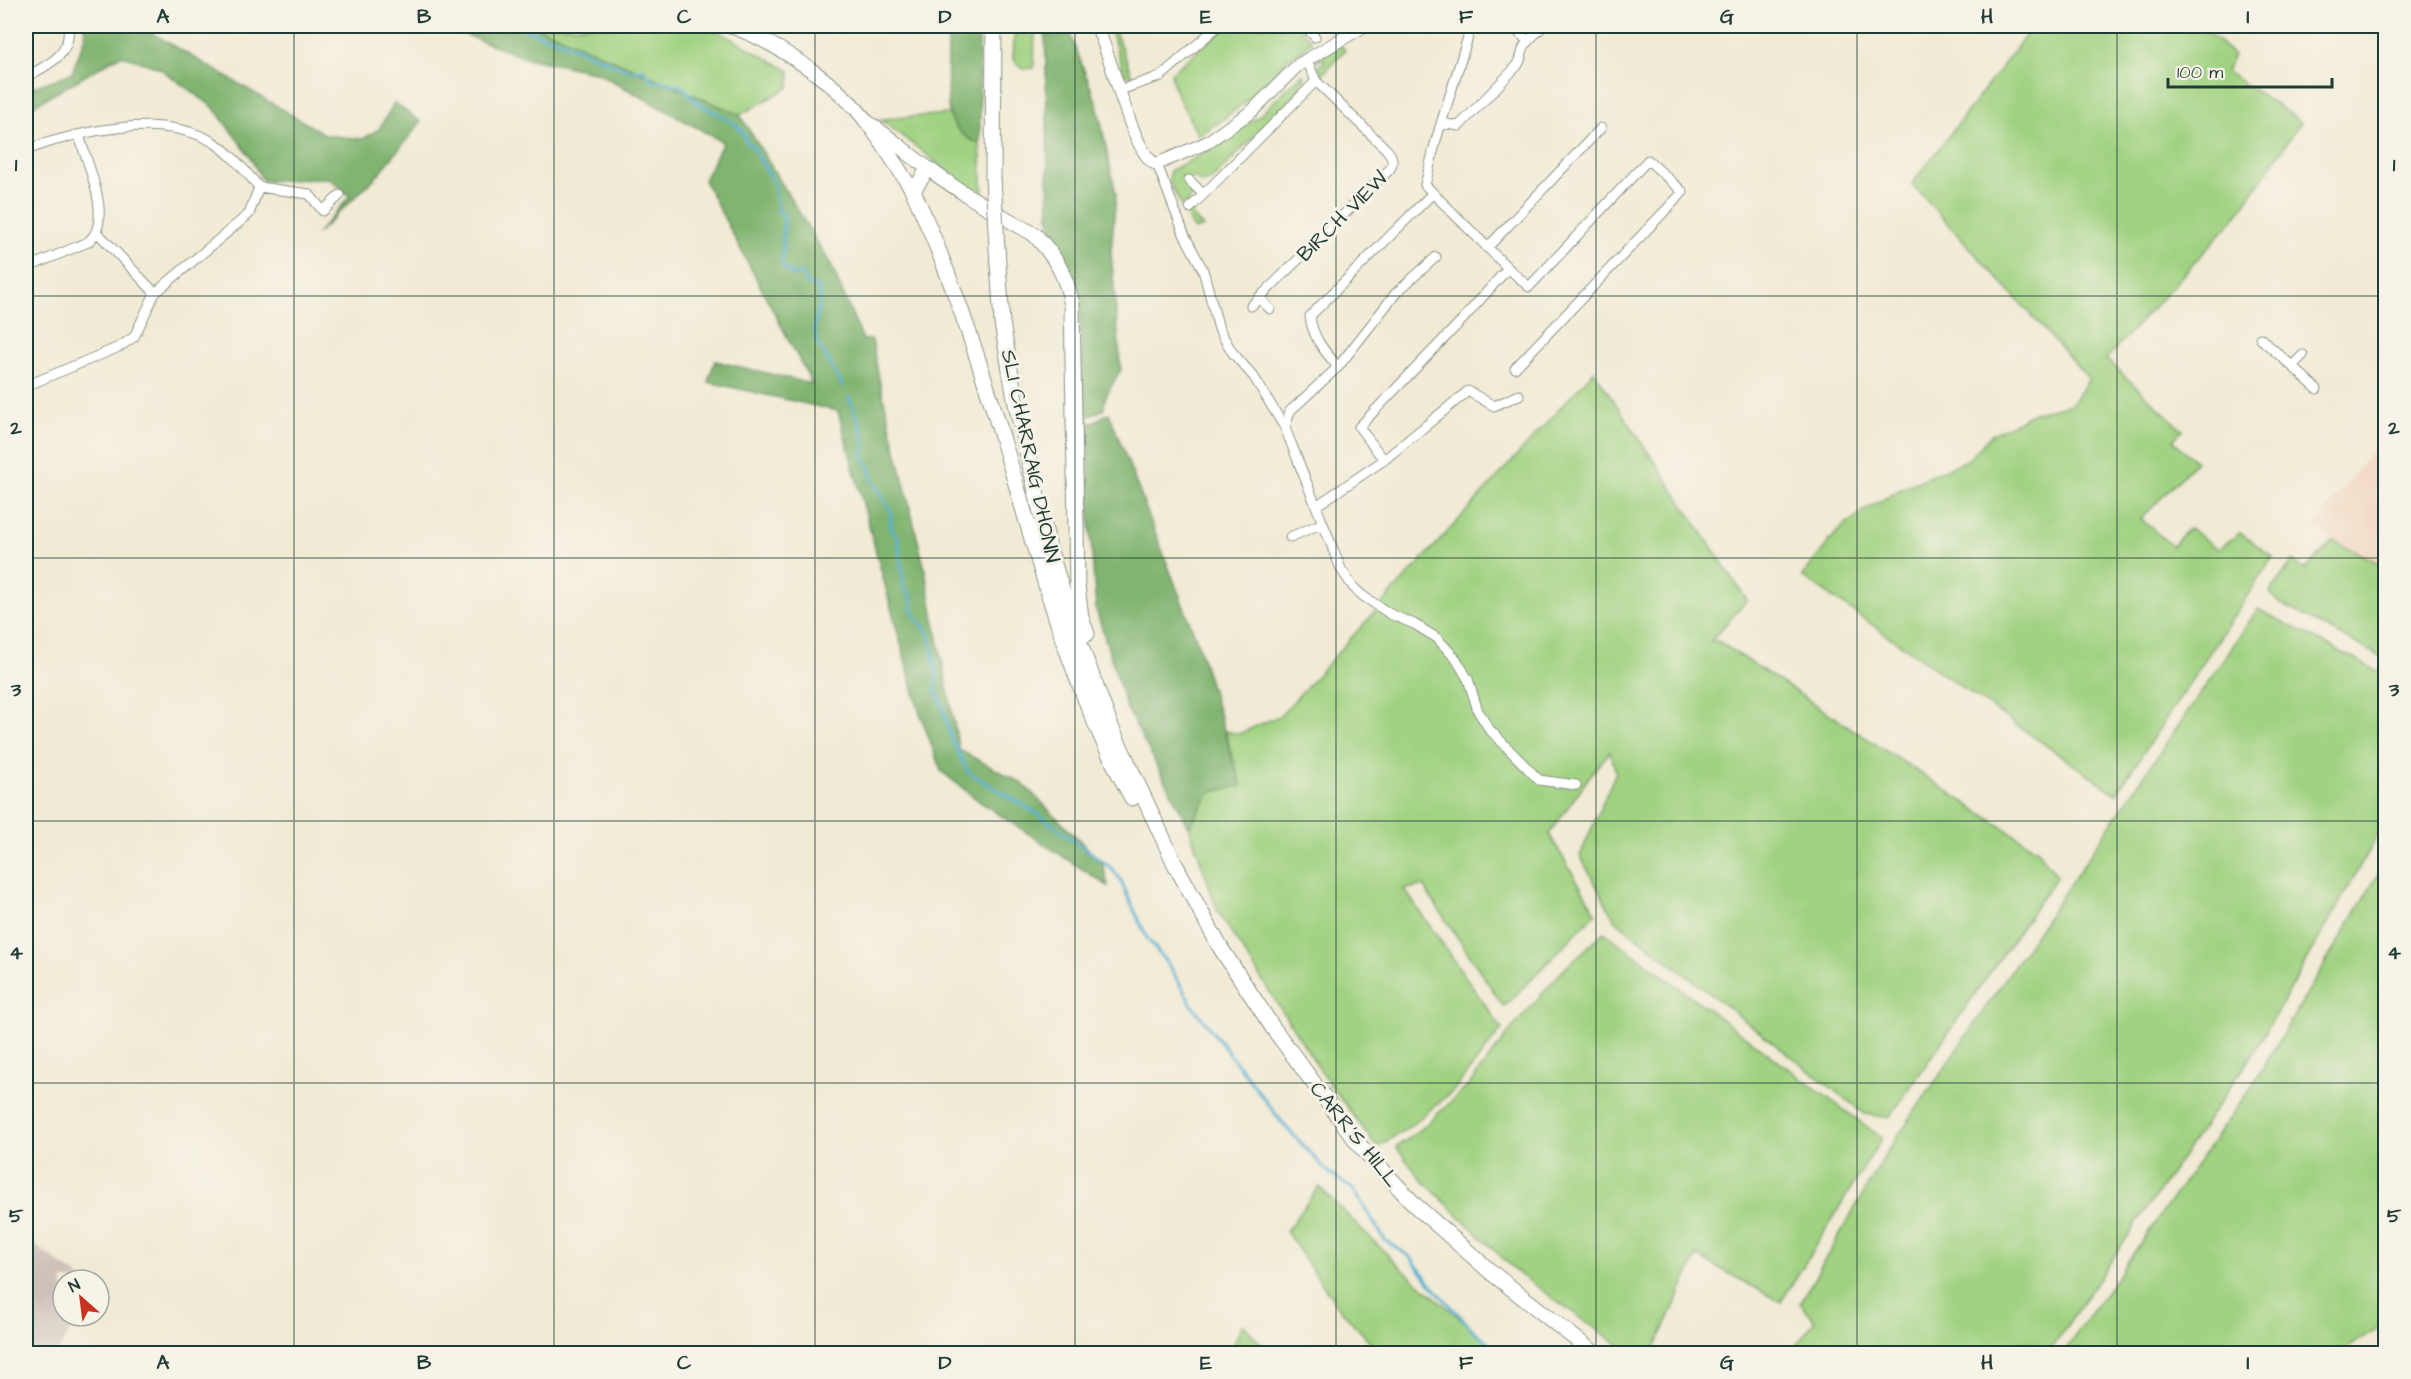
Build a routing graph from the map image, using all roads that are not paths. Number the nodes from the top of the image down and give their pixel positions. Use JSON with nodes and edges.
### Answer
{"nodes":[{"id":1,"x":68,"y":26,"type":"edge"},
{"id":2,"x":731,"y":26,"type":"edge"},
{"id":3,"x":994,"y":26,"type":"edge"},
{"id":4,"x":1096,"y":26,"type":"edge"},
{"id":5,"x":1218,"y":26,"type":"edge"},
{"id":6,"x":1305,"y":26,"type":"edge"},
{"id":7,"x":1364,"y":26,"type":"edge"},
{"id":8,"x":1466,"y":26,"type":"edge"},
{"id":9,"x":1511,"y":26,"type":"edge"},
{"id":10,"x":1543,"y":26,"type":"edge"},
{"id":11,"x":1315,"y":37,"type":"dead end"},
{"id":12,"x":1528,"y":41,"type":"junction"},
{"id":13,"x":1307,"y":61,"type":"junction"},
{"id":14,"x":26,"y":76,"type":"edge"},
{"id":15,"x":1316,"y":81,"type":"junction"},
{"id":16,"x":1120,"y":90,"type":"junction"},
{"id":17,"x":869,"y":123,"type":"junction"},
{"id":18,"x":1441,"y":123,"type":"junction"},
{"id":19,"x":1601,"y":128,"type":"dead end"},
{"id":20,"x":79,"y":135,"type":"junction"},
{"id":21,"x":26,"y":150,"type":"edge"},
{"id":22,"x":1157,"y":164,"type":"junction"},
{"id":23,"x":928,"y":169,"type":"junction"},
{"id":24,"x":1189,"y":180,"type":"dead end"},
{"id":25,"x":259,"y":187,"type":"junction"},
{"id":26,"x":913,"y":190,"type":"junction"},
{"id":27,"x":1203,"y":194,"type":"junction"},
{"id":28,"x":1432,"y":194,"type":"junction"},
{"id":29,"x":340,"y":195,"type":"dead end"},
{"id":30,"x":1190,"y":208,"type":"dead end"},
{"id":31,"x":96,"y":231,"type":"junction"},
{"id":32,"x":1035,"y":235,"type":"joint"},
{"id":33,"x":1487,"y":248,"type":"junction"},
{"id":34,"x":1436,"y":257,"type":"dead end"},
{"id":35,"x":26,"y":268,"type":"edge"},
{"id":36,"x":1508,"y":268,"type":"junction"},
{"id":37,"x":155,"y":293,"type":"junction"},
{"id":38,"x":1259,"y":297,"type":"junction"},
{"id":39,"x":1251,"y":306,"type":"dead end"},
{"id":40,"x":1270,"y":309,"type":"dead end"},
{"id":41,"x":2260,"y":338,"type":"dead end"},
{"id":42,"x":2303,"y":355,"type":"dead end"},
{"id":43,"x":2292,"y":366,"type":"junction"},
{"id":44,"x":1338,"y":367,"type":"junction"},
{"id":45,"x":1515,"y":368,"type":"dead end"},
{"id":46,"x":26,"y":386,"type":"edge"},
{"id":47,"x":2317,"y":389,"type":"dead end"},
{"id":48,"x":1519,"y":395,"type":"dead end"},
{"id":49,"x":1285,"y":428,"type":"junction"},
{"id":50,"x":1384,"y":460,"type":"junction"},
{"id":51,"x":1316,"y":506,"type":"junction"},
{"id":52,"x":1323,"y":523,"type":"junction"},
{"id":53,"x":1290,"y":537,"type":"dead end"},
{"id":54,"x":1576,"y":785,"type":"dead end"},
{"id":55,"x":1174,"y":864,"type":"junction"},
{"id":56,"x":1595,"y":1353,"type":"edge"}],
"edges":[{"from":1,"to":14,"type":"street"},
{"from":2,"to":17,"type":"main road"},
{"from":3,"to":55,"type":"highway","name":"SLI CHARRAIG DHONN","bridge":true},
{"from":4,"to":16,"type":"street"},
{"from":5,"to":16,"type":"street"},
{"from":6,"to":11,"type":"street"},
{"from":7,"to":13,"type":"street"},
{"from":8,"to":18,"type":"street"},
{"from":9,"to":12,"type":"street"},
{"from":10,"to":12,"type":"street"},
{"from":12,"to":18,"type":"street"},
{"from":13,"to":15,"type":"street","name":"BIRCH VIEW"},
{"from":13,"to":22,"type":"street"},
{"from":15,"to":27,"type":"street"},
{"from":15,"to":38,"type":"street","name":"BIRCH VIEW"},
{"from":16,"to":22,"type":"street"},
{"from":17,"to":23,"type":"main road"},
{"from":17,"to":26,"type":"main road"},
{"from":18,"to":28,"type":"street"},
{"from":19,"to":33,"type":"street"},
{"from":20,"to":21,"type":"street"},
{"from":20,"to":25,"type":"street"},
{"from":20,"to":31,"type":"street"},
{"from":22,"to":49,"type":"street"},
{"from":23,"to":26,"type":"main road"},
{"from":23,"to":32,"type":"main road"},
{"from":24,"to":27,"type":"street"},
{"from":25,"to":29,"type":"street"},
{"from":25,"to":37,"type":"street"},
{"from":26,"to":55,"type":"highway"},
{"from":27,"to":30,"type":"street"},
{"from":28,"to":33,"type":"street"},
{"from":28,"to":44,"type":"street"},
{"from":31,"to":35,"type":"street"},
{"from":31,"to":37,"type":"street"},
{"from":32,"to":55,"type":"highway"},
{"from":33,"to":36,"type":"street"},
{"from":34,"to":44,"type":"street"},
{"from":36,"to":45,"type":"street"},
{"from":36,"to":50,"type":"street"},
{"from":37,"to":46,"type":"street"},
{"from":38,"to":39,"type":"street","name":"BIRCH VIEW"},
{"from":38,"to":40,"type":"street"},
{"from":41,"to":43,"type":"street"},
{"from":42,"to":43,"type":"street"},
{"from":43,"to":47,"type":"street"},
{"from":44,"to":49,"type":"street"},
{"from":48,"to":50,"type":"street"},
{"from":49,"to":51,"type":"street"},
{"from":50,"to":51,"type":"street"},
{"from":51,"to":52,"type":"street"},
{"from":52,"to":53,"type":"street"},
{"from":52,"to":54,"type":"street"},
{"from":55,"to":56,"type":"highway","name":"CARR'S HILL"}]}
